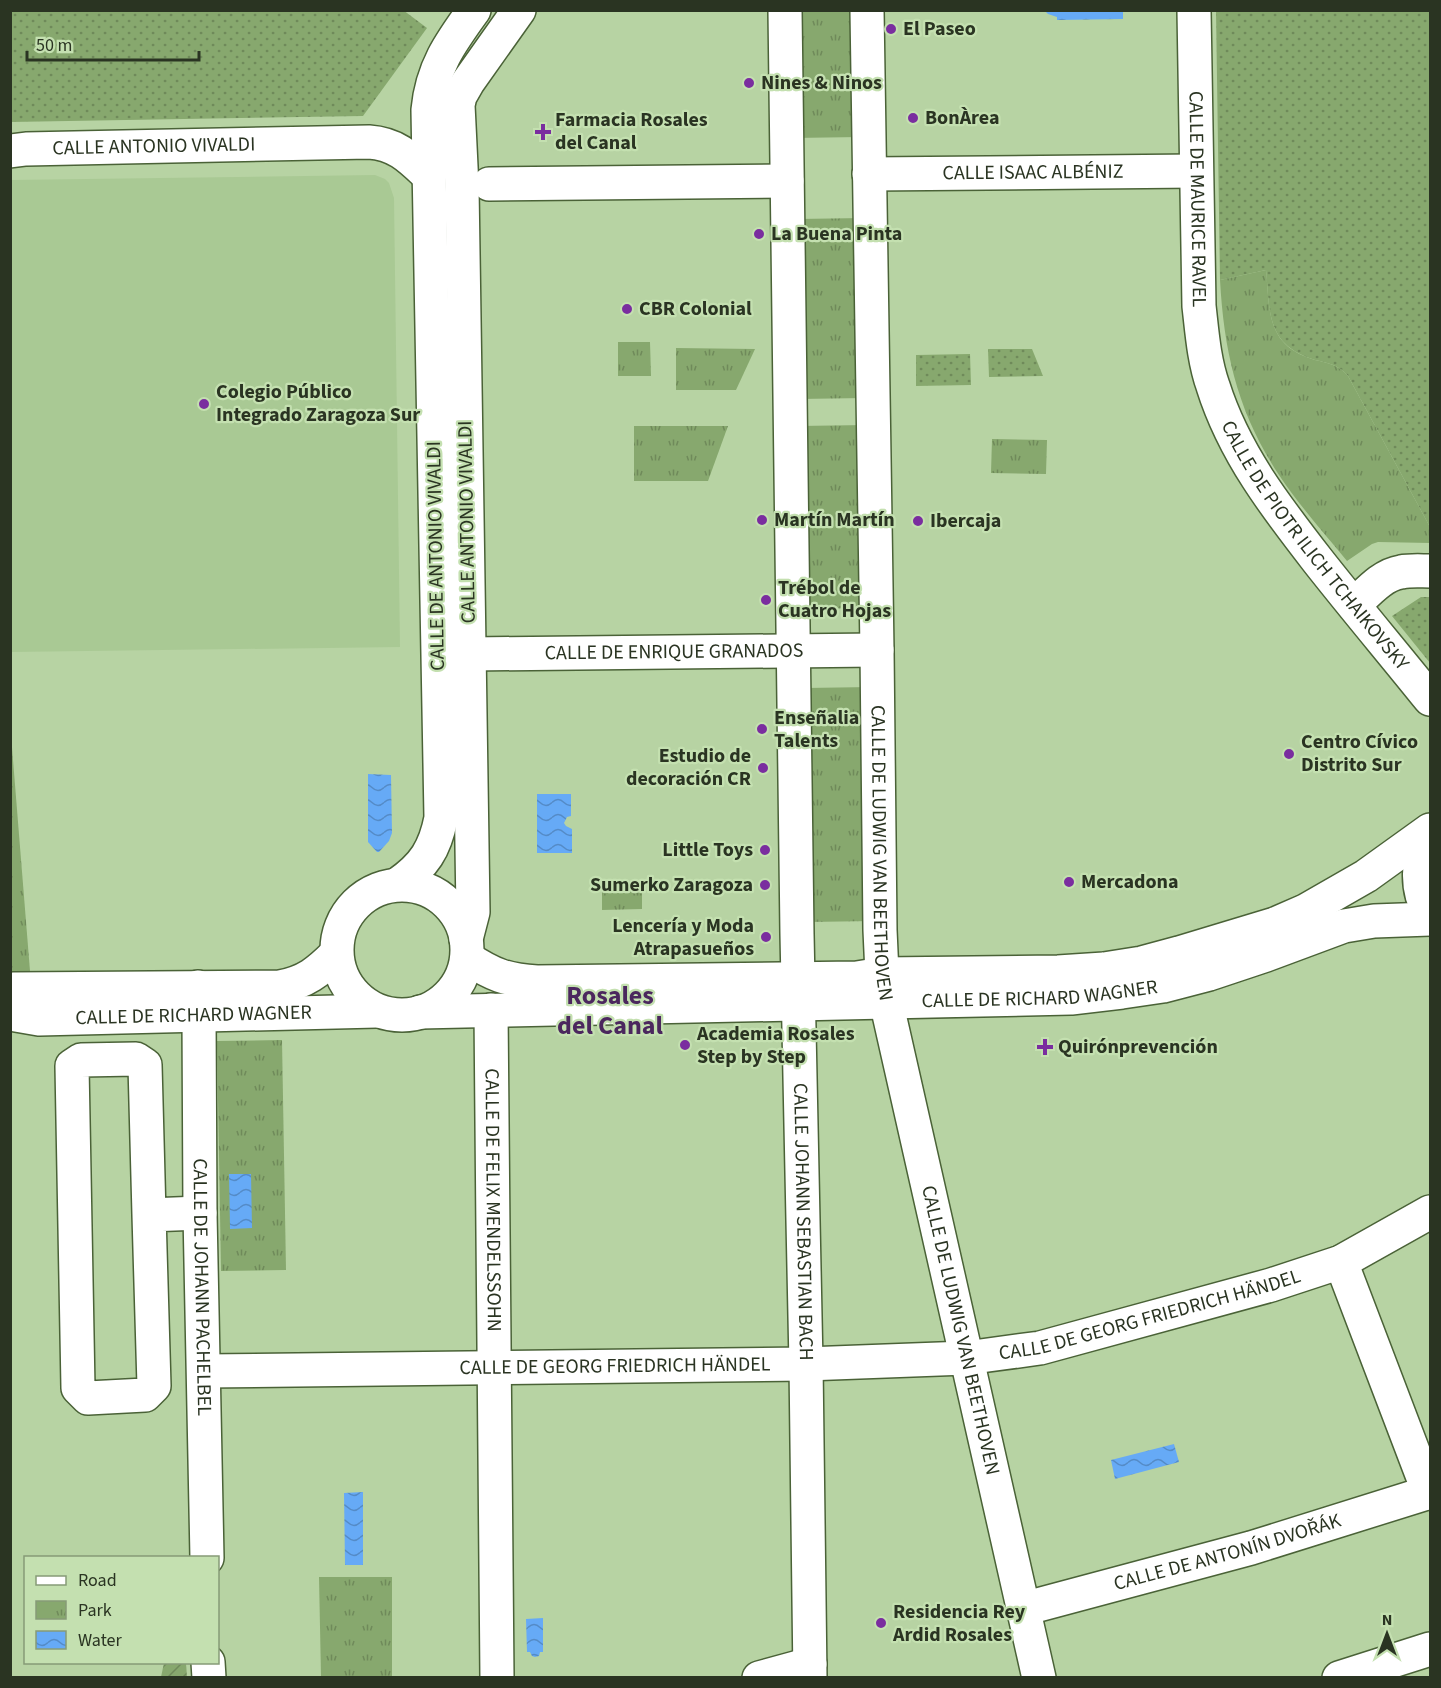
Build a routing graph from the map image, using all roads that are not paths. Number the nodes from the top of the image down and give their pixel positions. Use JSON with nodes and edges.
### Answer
{"nodes":[{"id":1,"x":474,"y":10,"type":"edge"},
{"id":2,"x":519,"y":10,"type":"edge"},
{"id":3,"x":785,"y":10,"type":"edge"},
{"id":4,"x":867,"y":10,"type":"edge"},
{"id":5,"x":1194,"y":10,"type":"edge"},
{"id":6,"x":10,"y":151,"type":"edge"},
{"id":7,"x":1197,"y":171,"type":"junction"},
{"id":8,"x":870,"y":174,"type":"junction"},
{"id":9,"x":429,"y":176,"type":"junction"},
{"id":10,"x":787,"y":181,"type":"junction"},
{"id":11,"x":489,"y":184,"type":"dead end"},
{"id":12,"x":1212,"y":385,"type":"joint"},
{"id":13,"x":1431,"y":571,"type":"edge"},
{"id":14,"x":1354,"y":605,"type":"junction"},
{"id":15,"x":877,"y":650,"type":"junction"},
{"id":16,"x":794,"y":651,"type":"junction"},
{"id":17,"x":470,"y":654,"type":"junction"},
{"id":18,"x":1431,"y":699,"type":"edge"},
{"id":19,"x":1429,"y":832,"type":"edge"},
{"id":20,"x":398,"y":884,"type":"junction"},
{"id":21,"x":1431,"y":913,"type":"edge"},
{"id":22,"x":1431,"y":919,"type":"edge"},
{"id":23,"x":466,"y":948,"type":"junction"},
{"id":24,"x":336,"y":954,"type":"junction"},
{"id":25,"x":884,"y":987,"type":"junction"},
{"id":26,"x":10,"y":991,"type":"edge"},
{"id":27,"x":799,"y":991,"type":"junction"},
{"id":28,"x":199,"y":1001,"type":"junction"},
{"id":29,"x":491,"y":1010,"type":"junction"},
{"id":30,"x":377,"y":1011,"type":"junction"},
{"id":31,"x":420,"y":1012,"type":"junction"},
{"id":32,"x":10,"y":1014,"type":"edge"},
{"id":33,"x":1431,"y":1212,"type":"edge"},
{"id":34,"x":200,"y":1213,"type":"junction"},
{"id":35,"x":149,"y":1215,"type":"junction"},
{"id":36,"x":1341,"y":1262,"type":"junction"},
{"id":37,"x":966,"y":1358,"type":"junction"},
{"id":38,"x":806,"y":1364,"type":"junction"},
{"id":39,"x":494,"y":1368,"type":"junction"},
{"id":40,"x":204,"y":1371,"type":"junction"},
{"id":41,"x":1430,"y":1492,"type":"edge"},
{"id":42,"x":207,"y":1556,"type":"edge"},
{"id":43,"x":1023,"y":1609,"type":"junction"},
{"id":44,"x":1431,"y":1649,"type":"edge"},
{"id":45,"x":810,"y":1671,"type":"edge"},
{"id":46,"x":497,"y":1677,"type":"edge"},
{"id":47,"x":759,"y":1677,"type":"edge"},
{"id":48,"x":1039,"y":1677,"type":"edge"},
{"id":49,"x":1339,"y":1677,"type":"edge"}],
"edges":[{"from":1,"to":9,"type":"street","name":"CALLE DE ANTONIO VIVALDI"},
{"from":2,"to":17,"type":"street","name":"CALLE ANTONIO VIVALDI"},
{"from":3,"to":10,"type":"street","name":"CALLE JOHANN SEBASTIAN BACH"},
{"from":4,"to":8,"type":"street","name":"CALLE DE LUDWIG VAN BEETHOVEN"},
{"from":5,"to":7,"type":"street","name":"CALLE DE MAURICE RAVEL"},
{"from":6,"to":9,"type":"street","name":"CALLE ANTONIO VIVALDI"},
{"from":7,"to":8,"type":"street","name":"CALLE ISAAC ALBÉNIZ"},
{"from":7,"to":12,"type":"street","name":"CALLE DE MAURICE RAVEL"},
{"from":8,"to":15,"type":"street","name":"CALLE DE LUDWIG VAN BEETHOVEN"},
{"from":9,"to":20,"type":"street","name":"CALLE DE ANTONIO VIVALDI"},
{"from":10,"to":11,"type":"street"},
{"from":10,"to":16,"type":"street","name":"CALLE JOHANN SEBASTIAN BACH"},
{"from":12,"to":14,"type":"street","name":"CALLE DE PIOTR ILICH TCHAIKOVSKY"},
{"from":13,"to":14,"type":"street"},
{"from":14,"to":18,"type":"street","name":"CALLE DE PIOTR ILICH TCHAIKOVSKY"},
{"from":15,"to":16,"type":"street","name":"CALLE DE ENRIQUE GRANADOS"},
{"from":15,"to":25,"type":"street","name":"CALLE DE LUDWIG VAN BEETHOVEN"},
{"from":16,"to":17,"type":"street","name":"CALLE DE ENRIQUE GRANADOS"},
{"from":16,"to":27,"type":"street","name":"CALLE JOHANN SEBASTIAN BACH"},
{"from":17,"to":23,"type":"street","name":"CALLE ANTONIO VIVALDI"},
{"from":19,"to":21,"type":"street"},
{"from":19,"to":25,"type":"street","name":"CALLE DE RICHARD WAGNER"},
{"from":20,"to":23,"type":"street"},
{"from":20,"to":24,"type":"street"},
{"from":22,"to":25,"type":"street","name":"CALLE DE RICHARD WAGNER"},
{"from":23,"to":27,"type":"street","name":"CALLE DE RICHARD WAGNER"},
{"from":23,"to":31,"type":"street"},
{"from":24,"to":28,"type":"street","name":"CALLE DE RICHARD WAGNER"},
{"from":24,"to":30,"type":"street"},
{"from":25,"to":27,"type":"street","name":"CALLE DE RICHARD WAGNER"},
{"from":25,"to":37,"type":"street","name":"CALLE DE LUDWIG VAN BEETHOVEN"},
{"from":26,"to":28,"type":"street","name":"CALLE DE RICHARD WAGNER"},
{"from":27,"to":29,"type":"street","name":"CALLE DE RICHARD WAGNER"},
{"from":27,"to":38,"type":"street","name":"CALLE JOHANN SEBASTIAN BACH"},
{"from":28,"to":30,"type":"street","name":"CALLE DE RICHARD WAGNER"},
{"from":28,"to":32,"type":"street","name":"CALLE DE RICHARD WAGNER"},
{"from":28,"to":34,"type":"street","name":"CALLE DE JOHANN PACHELBEL"},
{"from":29,"to":31,"type":"street","name":"CALLE DE RICHARD WAGNER"},
{"from":29,"to":39,"type":"street","name":"CALLE DE FELIX MENDELSSOHN"},
{"from":30,"to":31,"type":"street"},
{"from":33,"to":36,"type":"street","name":"CALLE DE GEORG FRIEDRICH HÄNDEL"},
{"from":34,"to":35,"type":"street"},
{"from":34,"to":40,"type":"street","name":"CALLE DE JOHANN PACHELBEL"},
{"from":35,"to":35,"type":"street"},
{"from":36,"to":37,"type":"street","name":"CALLE DE GEORG FRIEDRICH HÄNDEL"},
{"from":36,"to":41,"type":"street"},
{"from":37,"to":38,"type":"street","name":"CALLE DE GEORG FRIEDRICH HÄNDEL"},
{"from":37,"to":43,"type":"street","name":"CALLE DE LUDWIG VAN BEETHOVEN"},
{"from":38,"to":39,"type":"street","name":"CALLE DE GEORG FRIEDRICH HÄNDEL"},
{"from":38,"to":45,"type":"street","name":"CALLE JOHANN SEBASTIAN BACH"},
{"from":39,"to":40,"type":"street","name":"CALLE DE GEORG FRIEDRICH HÄNDEL"},
{"from":39,"to":46,"type":"street","name":"CALLE DE FELIX MENDELSSOHN"},
{"from":40,"to":42,"type":"street","name":"CALLE DE JOHANN PACHELBEL"},
{"from":41,"to":43,"type":"street","name":"CALLE DE ANTONÍN DVOŘÁK"},
{"from":43,"to":48,"type":"street","name":"CALLE DE LUDWIG VAN BEETHOVEN"},
{"from":44,"to":49,"type":"street"},
{"from":45,"to":47,"type":"street"}]}
